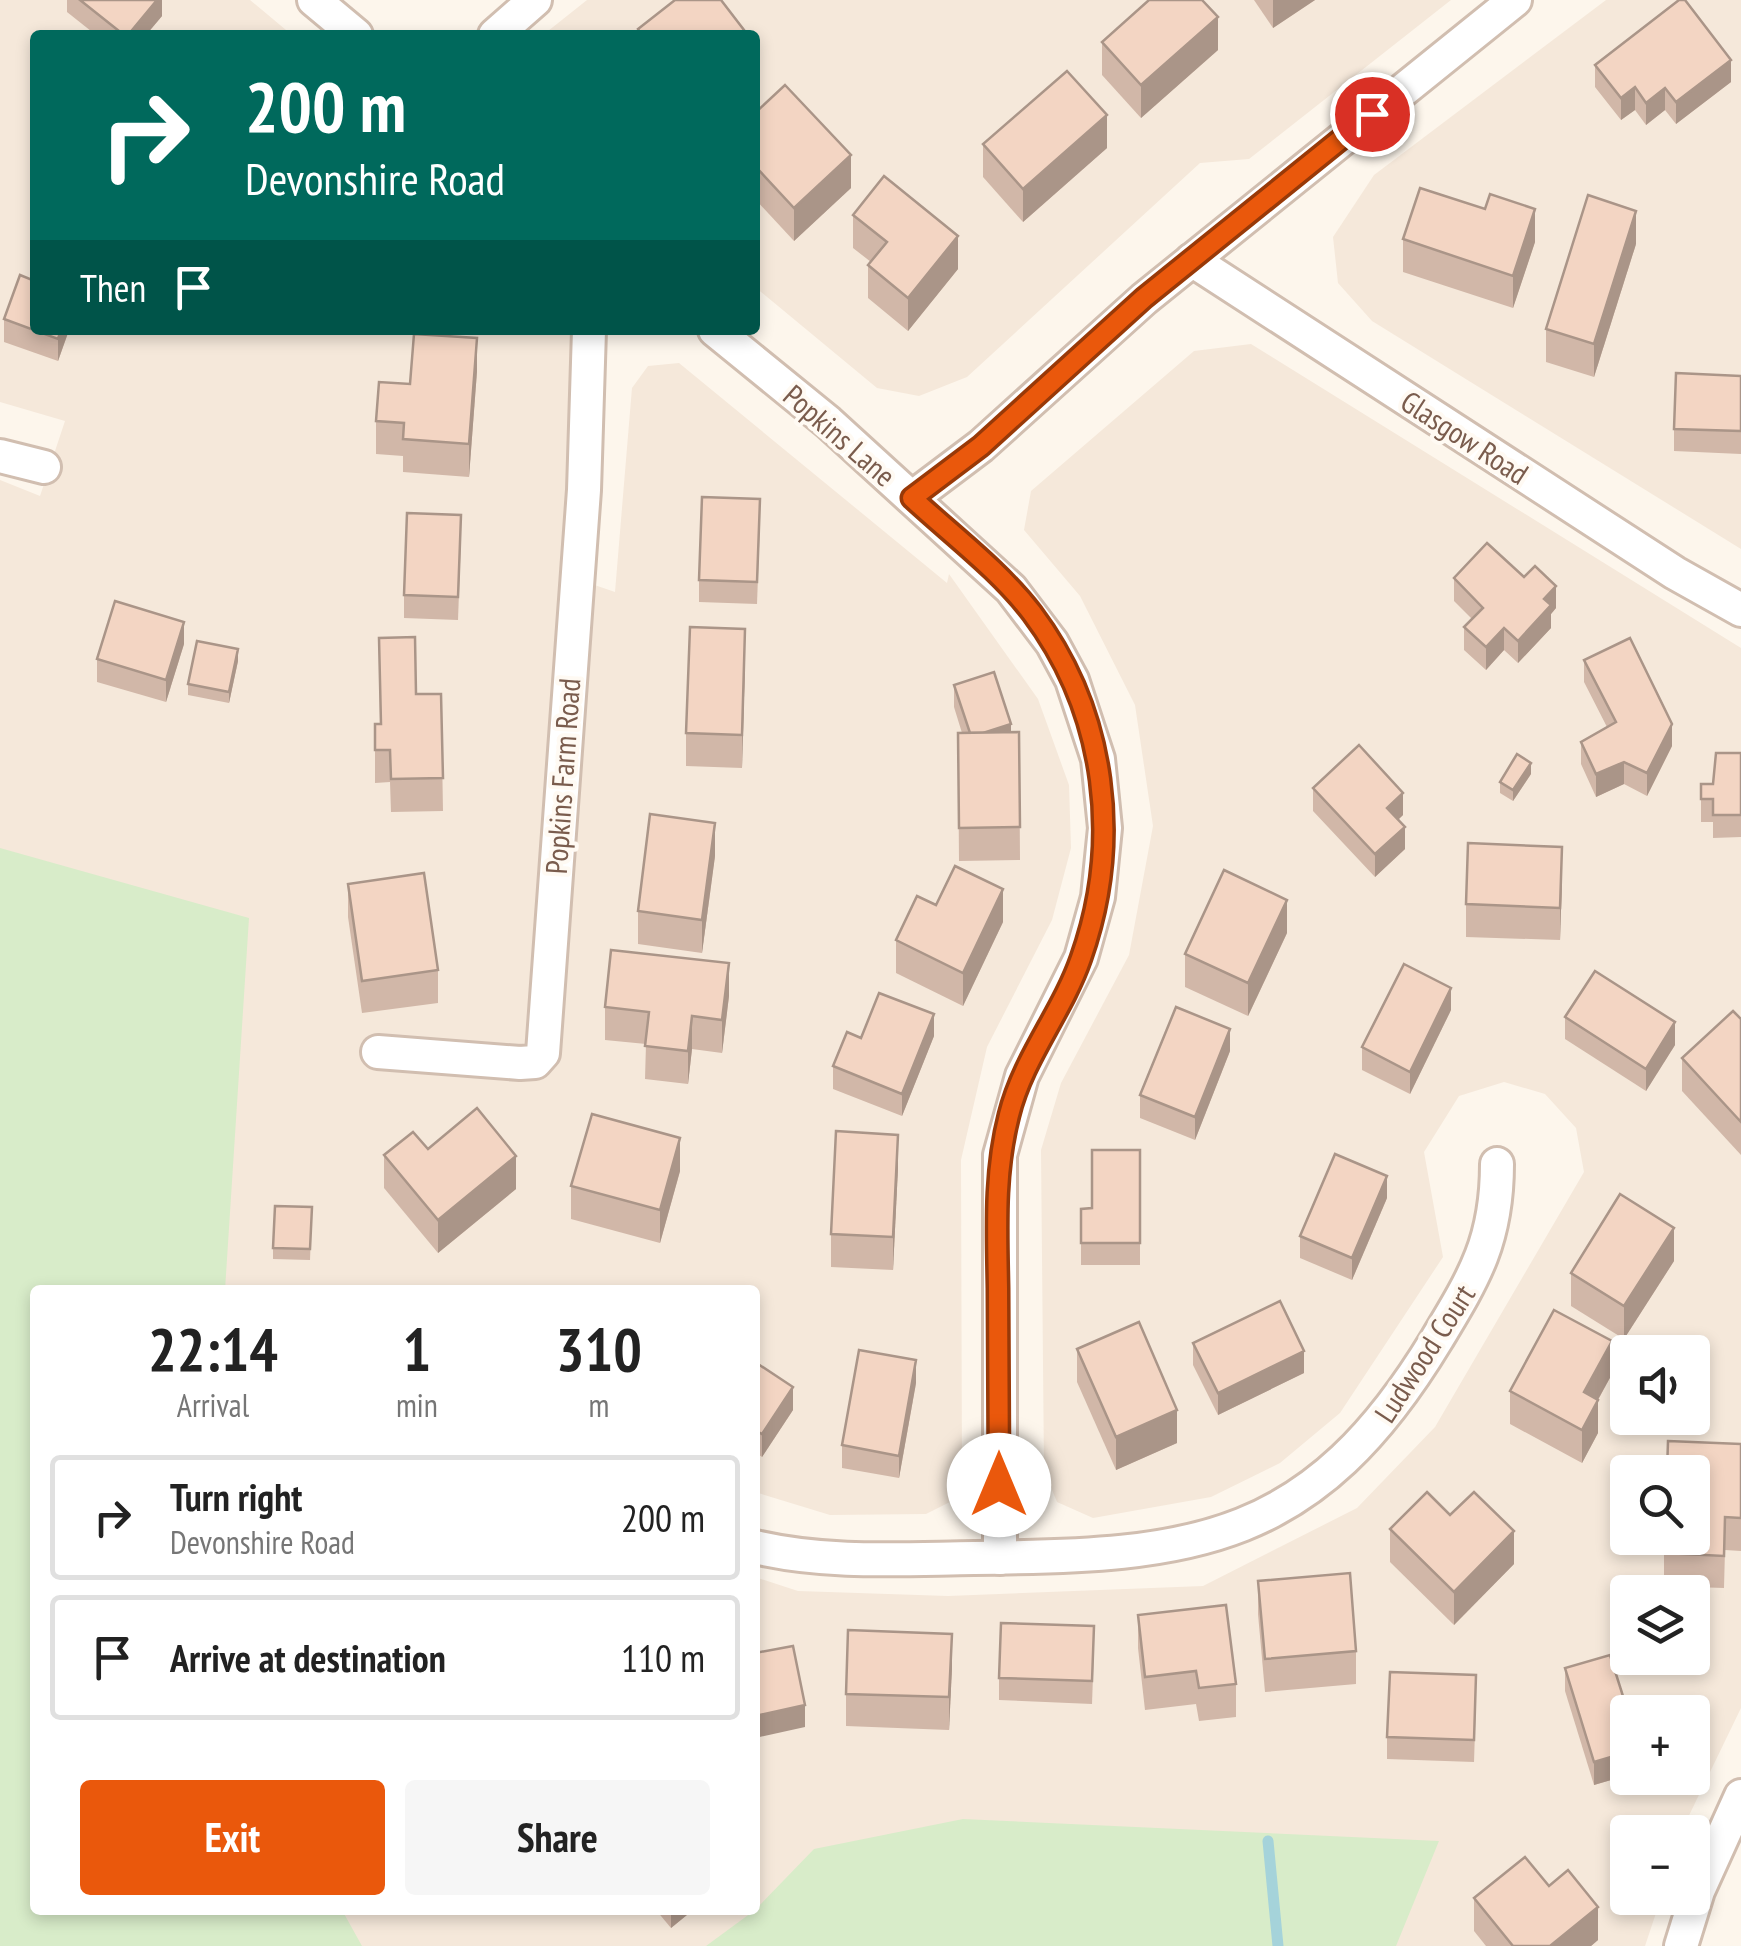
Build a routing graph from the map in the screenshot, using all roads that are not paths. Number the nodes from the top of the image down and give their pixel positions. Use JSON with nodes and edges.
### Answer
{"nodes":[{"id":1,"x":314,"y":0,"type":"edge"},
{"id":2,"x":535,"y":0,"type":"edge"},
{"id":3,"x":1515,"y":0,"type":"edge"},
{"id":4,"x":350,"y":30,"type":"edge"},
{"id":5,"x":501,"y":30,"type":"edge"},
{"id":6,"x":1192,"y":260,"type":"junction"},
{"id":7,"x":588,"y":335,"type":"edge"},
{"id":8,"x":720,"y":335,"type":"edge"},
{"id":9,"x":0,"y":456,"type":"edge"},
{"id":10,"x":44,"y":467,"type":"dead end"},
{"id":11,"x":912,"y":498,"type":"junction"},
{"id":12,"x":1741,"y":610,"type":"edge"},
{"id":13,"x":378,"y":1052,"type":"dead end"},
{"id":14,"x":1498,"y":1164,"type":"dead end"},
{"id":15,"x":760,"y":1548,"type":"edge"},
{"id":16,"x":1000,"y":1558,"type":"junction"},
{"id":17,"x":1741,"y":1796,"type":"edge"},
{"id":18,"x":1682,"y":1946,"type":"edge"}],
"edges":[{"from":1,"to":4,"type":"street"},
{"from":2,"to":5,"type":"street"},
{"from":3,"to":6,"type":"street"},
{"from":6,"to":11,"type":"street"},
{"from":6,"to":12,"type":"street","name":"Glasgow Road"},
{"from":7,"to":13,"type":"street","name":"Popkins Farm Road"},
{"from":8,"to":11,"type":"street","name":"Popkins Lane"},
{"from":9,"to":10,"type":"street"},
{"from":11,"to":16,"type":"street","name":"Popkins Lane"},
{"from":14,"to":16,"type":"street","name":"Ludwood Court"},
{"from":15,"to":16,"type":"street","name":"Ludwood Court"},
{"from":17,"to":18,"type":"street"}]}
